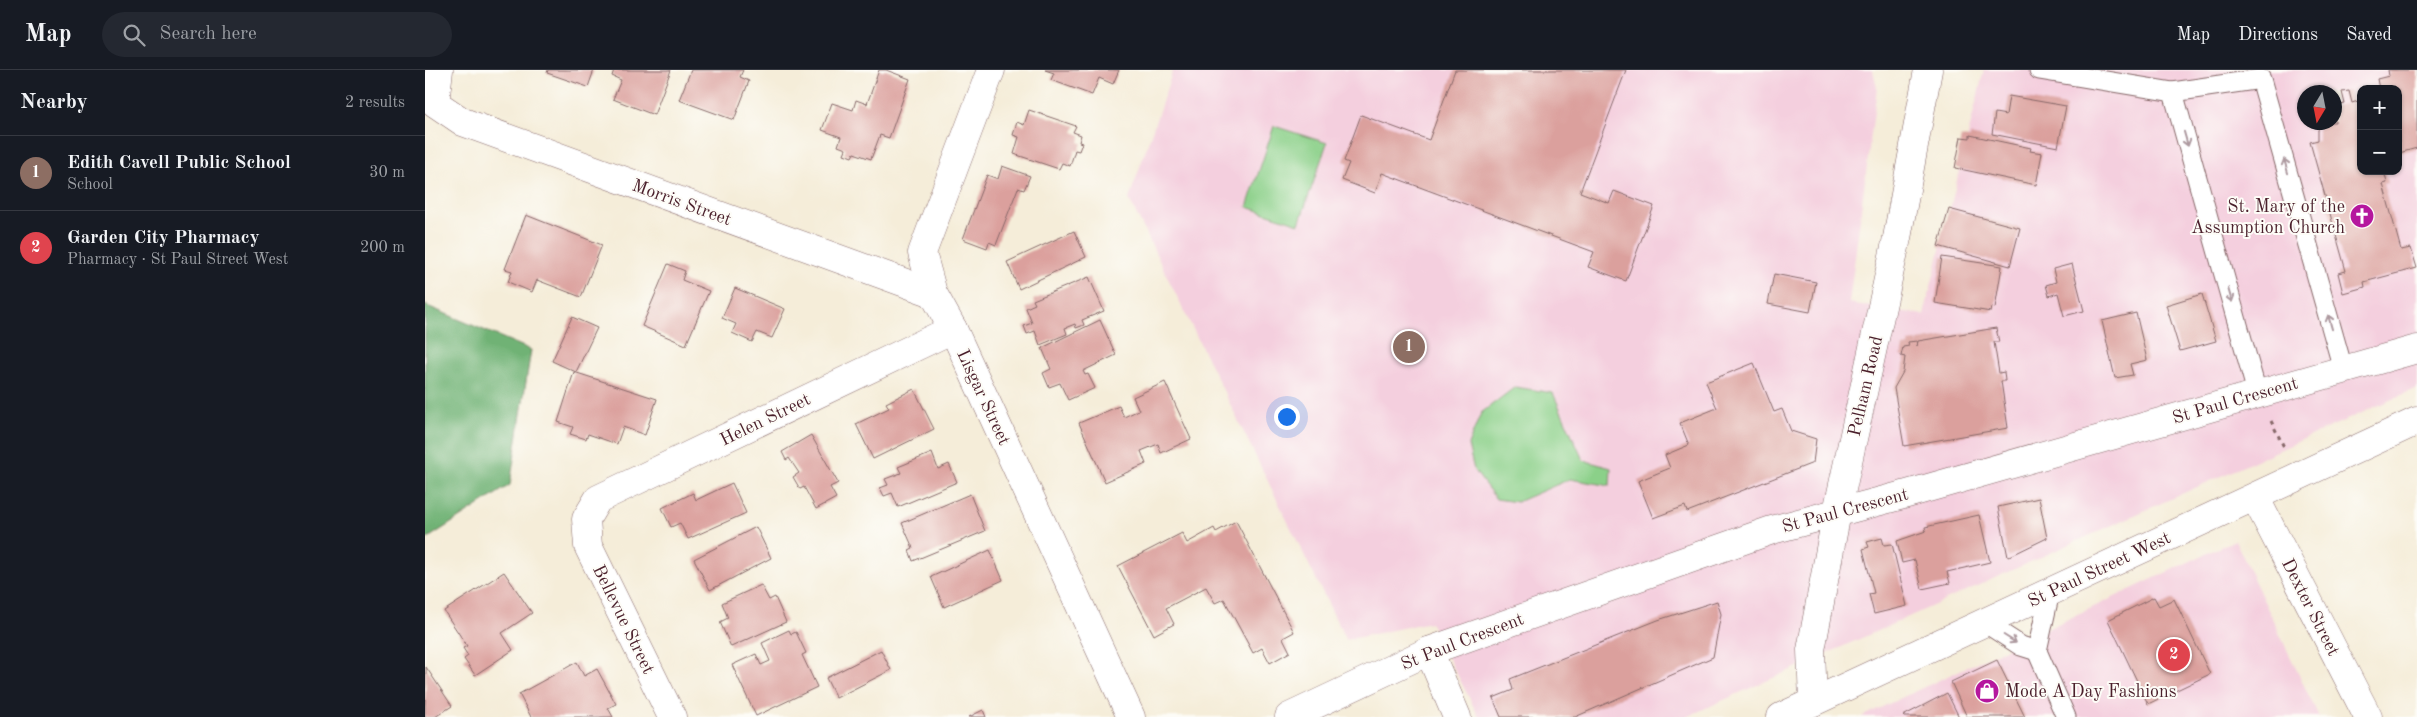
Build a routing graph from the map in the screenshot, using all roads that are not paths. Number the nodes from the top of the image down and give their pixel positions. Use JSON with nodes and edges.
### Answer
{"nodes":[{"id":1,"x":439,"y":70,"type":"edge"},
{"id":2,"x":991,"y":70,"type":"edge"},
{"id":3,"x":1928,"y":70,"type":"edge"},
{"id":4,"x":2039,"y":70,"type":"edge"},
{"id":5,"x":2173,"y":92,"type":"junction"},
{"id":6,"x":933,"y":293,"type":"junction"},
{"id":7,"x":953,"y":329,"type":"junction"},
{"id":8,"x":2417,"y":349,"type":"edge"},
{"id":9,"x":2343,"y":369,"type":"junction"},
{"id":10,"x":2257,"y":393,"type":"junction"},
{"id":11,"x":2417,"y":421,"type":"edge"},
{"id":12,"x":2255,"y":497,"type":"junction"},
{"id":13,"x":1837,"y":512,"type":"junction"},
{"id":14,"x":586,"y":519,"type":"joint"},
{"id":15,"x":2050,"y":592,"type":"junction"},
{"id":16,"x":1984,"y":622,"type":"junction"},
{"id":17,"x":1429,"y":651,"type":"junction"},
{"id":18,"x":2037,"y":651,"type":"junction"},
{"id":19,"x":1813,"y":702,"type":"junction"},
{"id":20,"x":672,"y":717,"type":"edge"},
{"id":21,"x":1131,"y":717,"type":"edge"},
{"id":22,"x":1289,"y":717,"type":"edge"},
{"id":23,"x":1457,"y":717,"type":"edge"},
{"id":24,"x":1781,"y":717,"type":"edge"},
{"id":25,"x":2066,"y":717,"type":"edge"},
{"id":26,"x":2368,"y":717,"type":"edge"}],
"edges":[{"from":1,"to":6,"type":"street","name":"Morris Street"},
{"from":2,"to":6,"type":"street","name":"Lisgar Street"},
{"from":3,"to":13,"type":"street","name":"Pelham Road"},
{"from":4,"to":5,"type":"lane"},
{"from":9,"to":5,"type":"lane","one_way":true},
{"from":5,"to":10,"type":"lane","one_way":true},
{"from":6,"to":7,"type":"street","name":"Lisgar Street"},
{"from":7,"to":14,"type":"street","name":"Helen Street"},
{"from":7,"to":21,"type":"street","name":"Lisgar Street"},
{"from":8,"to":9,"type":"street","name":"St Paul Crescent"},
{"from":9,"to":10,"type":"street","name":"St Paul Crescent"},
{"from":10,"to":13,"type":"street","name":"St Paul Crescent"},
{"from":11,"to":12,"type":"street","name":"St Paul Street West"},
{"from":12,"to":15,"type":"street","name":"St Paul Street West"},
{"from":12,"to":26,"type":"street","name":"Dexter Street"},
{"from":13,"to":17,"type":"street","name":"St Paul Crescent"},
{"from":13,"to":19,"type":"street","name":"Pelham Road"},
{"from":14,"to":20,"type":"street","name":"Bellevue Street"},
{"from":15,"to":16,"type":"street","name":"St Paul Street West"},
{"from":15,"to":18,"type":"lane"},
{"from":16,"to":18,"type":"lane","one_way":true},
{"from":16,"to":19,"type":"street","name":"St Paul Street West"},
{"from":17,"to":22,"type":"street","name":"St Paul Crescent"},
{"from":17,"to":23,"type":"street"},
{"from":18,"to":25,"type":"lane"},
{"from":19,"to":24,"type":"street","name":"St Paul Street West"}]}
